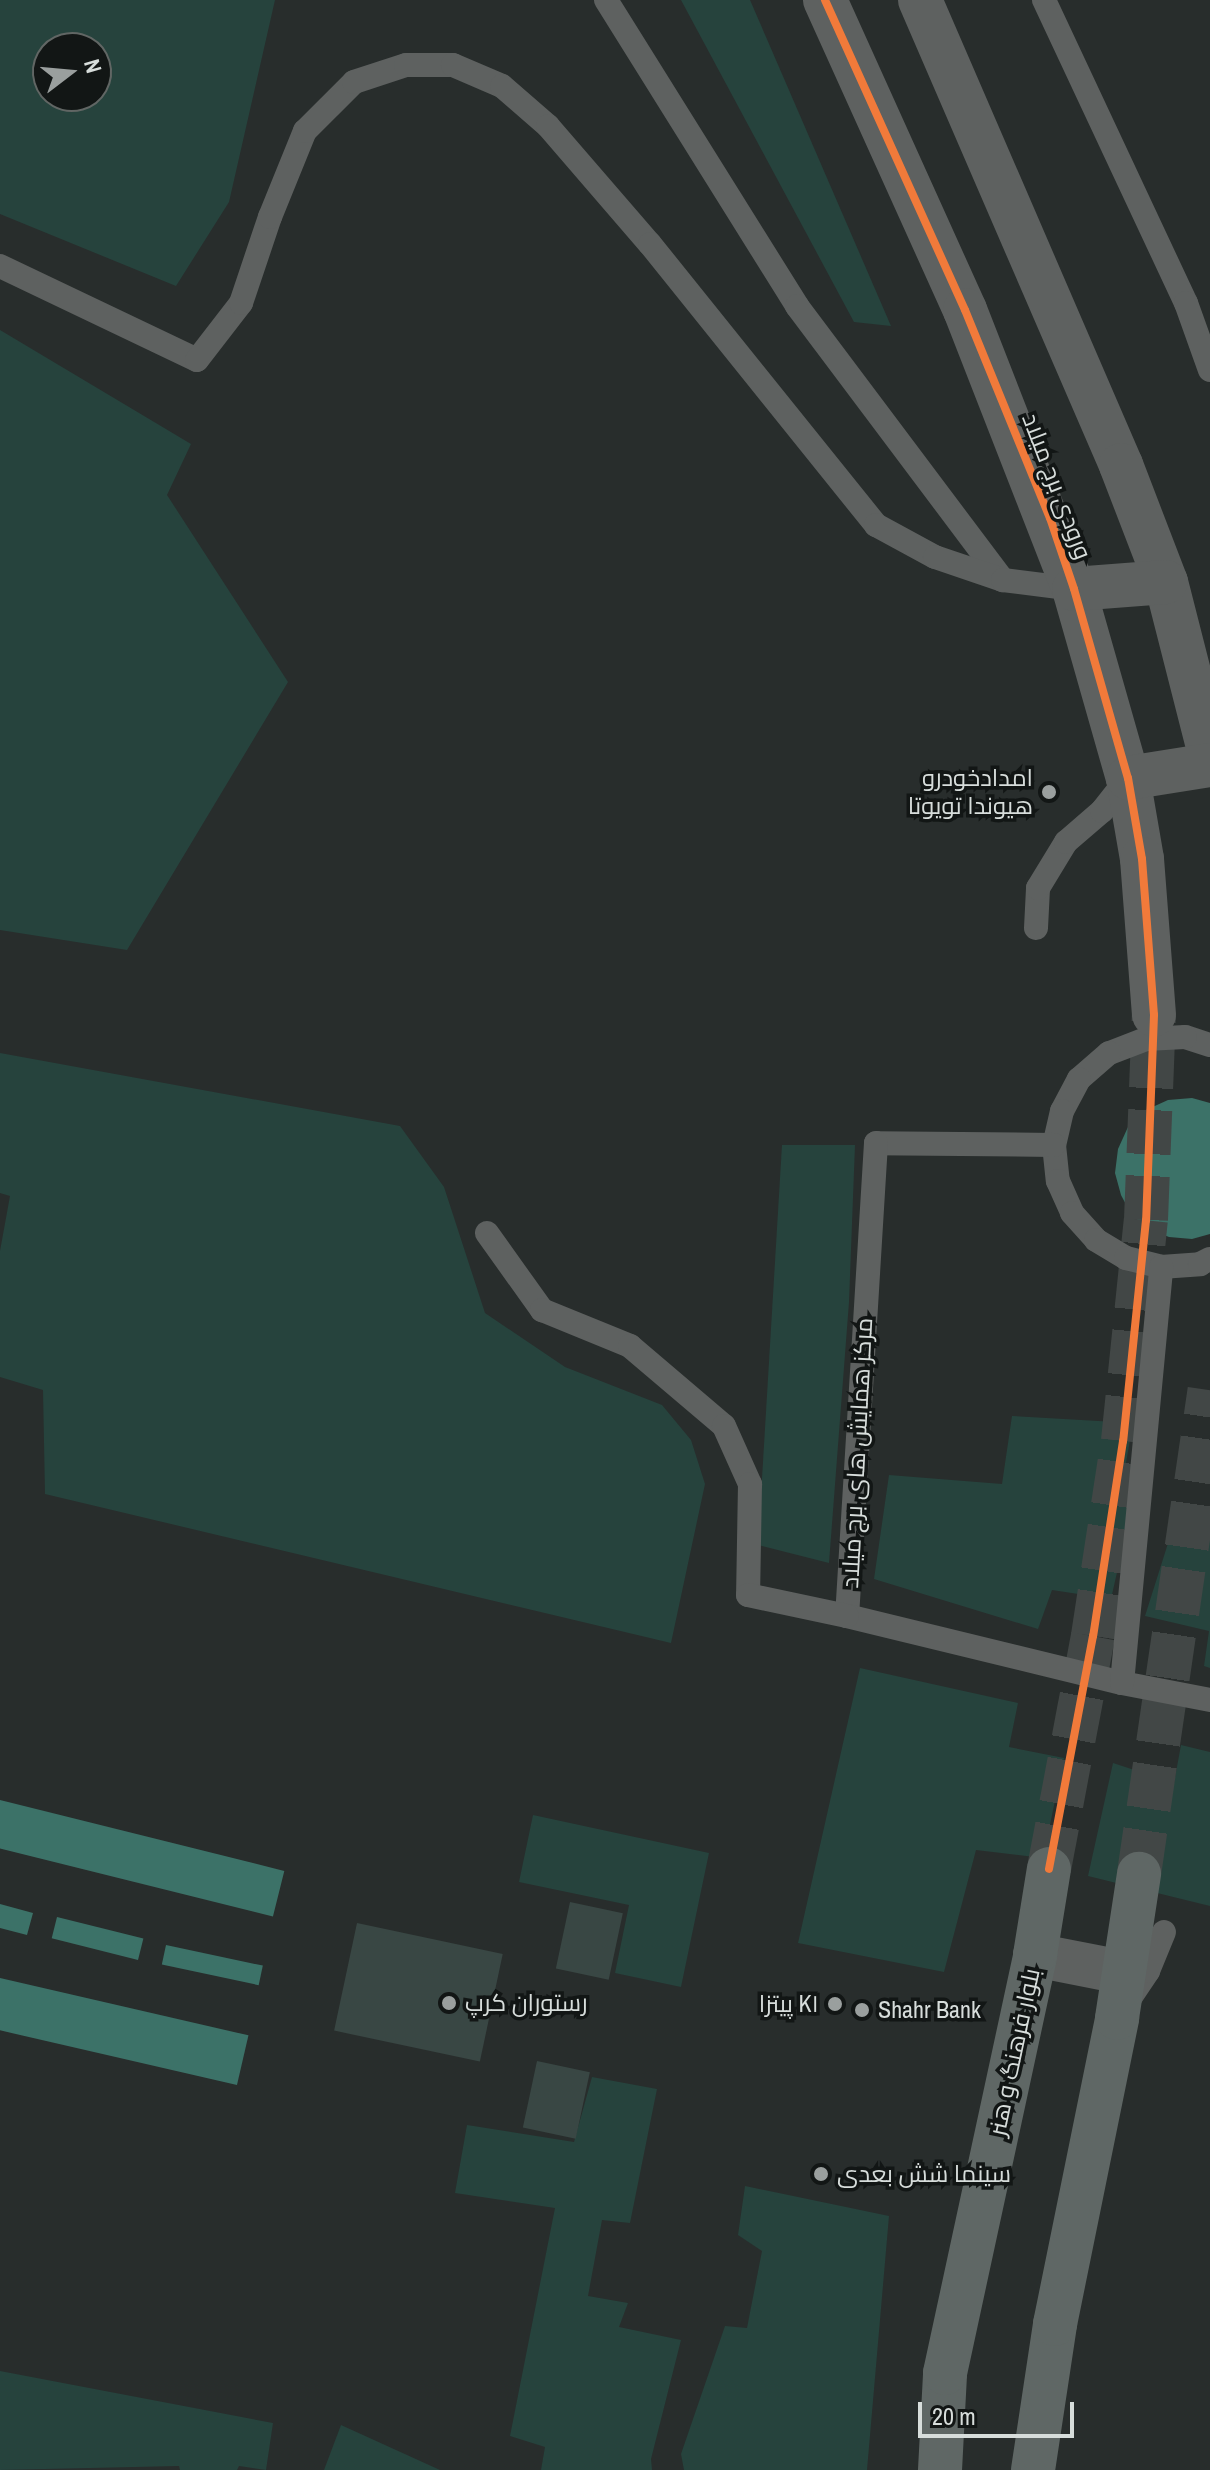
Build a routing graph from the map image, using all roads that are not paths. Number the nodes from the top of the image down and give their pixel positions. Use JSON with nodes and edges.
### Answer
{"nodes":[{"id":1,"x":606,"y":0,"type":"edge"},
{"id":2,"x":825,"y":0,"type":"edge"},
{"id":3,"x":920,"y":0,"type":"edge"},
{"id":4,"x":1044,"y":0,"type":"edge"},
{"id":5,"x":0,"y":266,"type":"edge"},
{"id":6,"x":1210,"y":370,"type":"edge"},
{"id":7,"x":1003,"y":580,"type":"junction"},
{"id":8,"x":1166,"y":582,"type":"junction"},
{"id":9,"x":1074,"y":589,"type":"junction"},
{"id":10,"x":1210,"y":754,"type":"edge"},
{"id":11,"x":1210,"y":765,"type":"edge"},
{"id":12,"x":1128,"y":778,"type":"junction"},
{"id":13,"x":1036,"y":928,"type":"dead end"},
{"id":14,"x":1154,"y":1015,"type":"tunnel mouth"},
{"id":15,"x":1210,"y":1045,"type":"edge"},
{"id":16,"x":1054,"y":1145,"type":"junction"},
{"id":17,"x":487,"y":1233,"type":"dead end"},
{"id":18,"x":1210,"y":1259,"type":"edge"},
{"id":19,"x":1161,"y":1267,"type":"junction"},
{"id":20,"x":847,"y":1616,"type":"junction"},
{"id":21,"x":1122,"y":1683,"type":"junction"},
{"id":22,"x":1210,"y":1700,"type":"edge"},
{"id":23,"x":1049,"y":1869,"type":"tunnel mouth"},
{"id":24,"x":1139,"y":1874,"type":"tunnel mouth"},
{"id":25,"x":1164,"y":1932,"type":"dead end"},
{"id":26,"x":1035,"y":1955,"type":"junction"},
{"id":27,"x":1122,"y":1972,"type":"junction"},
{"id":28,"x":1117,"y":2018,"type":"junction"},
{"id":29,"x":940,"y":2470,"type":"edge"},
{"id":30,"x":1033,"y":2470,"type":"edge"}],
"edges":[{"from":1,"to":7,"type":"lane"},
{"from":2,"to":9,"type":"street","name":"ورودی برج میلاد"},
{"from":3,"to":8,"type":"street"},
{"from":4,"to":6,"type":"lane"},
{"from":5,"to":7,"type":"lane"},
{"from":7,"to":9,"type":"lane"},
{"from":8,"to":9,"type":"street"},
{"from":8,"to":10,"type":"street"},
{"from":9,"to":12,"type":"street","name":"ورودی برج میلاد"},
{"from":11,"to":12,"type":"street"},
{"from":12,"to":13,"type":"lane"},
{"from":12,"to":14,"type":"street","name":"ورودی برج میلاد"},
{"from":15,"to":16,"type":"lane"},
{"from":16,"to":19,"type":"lane"},
{"from":16,"to":20,"type":"lane","name":"مرکز همایش های برج میلاد"},
{"from":17,"to":20,"type":"lane"},
{"from":18,"to":19,"type":"lane"},
{"from":19,"to":21,"type":"lane"},
{"from":20,"to":21,"type":"lane","name":"مرکز همایش های برج میلاد"},
{"from":21,"to":22,"type":"lane","name":"مرکز همایش های برج میلاد"},
{"from":23,"to":26,"type":"main road","name":"بلوار فرهنگ و هنر"},
{"from":24,"to":27,"type":"main road"},
{"from":25,"to":28,"type":"lane"},
{"from":26,"to":27,"type":"street"},
{"from":26,"to":29,"type":"main road","name":"بلوار فرهنگ و هنر"},
{"from":27,"to":28,"type":"main road"},
{"from":28,"to":30,"type":"main road"}]}
